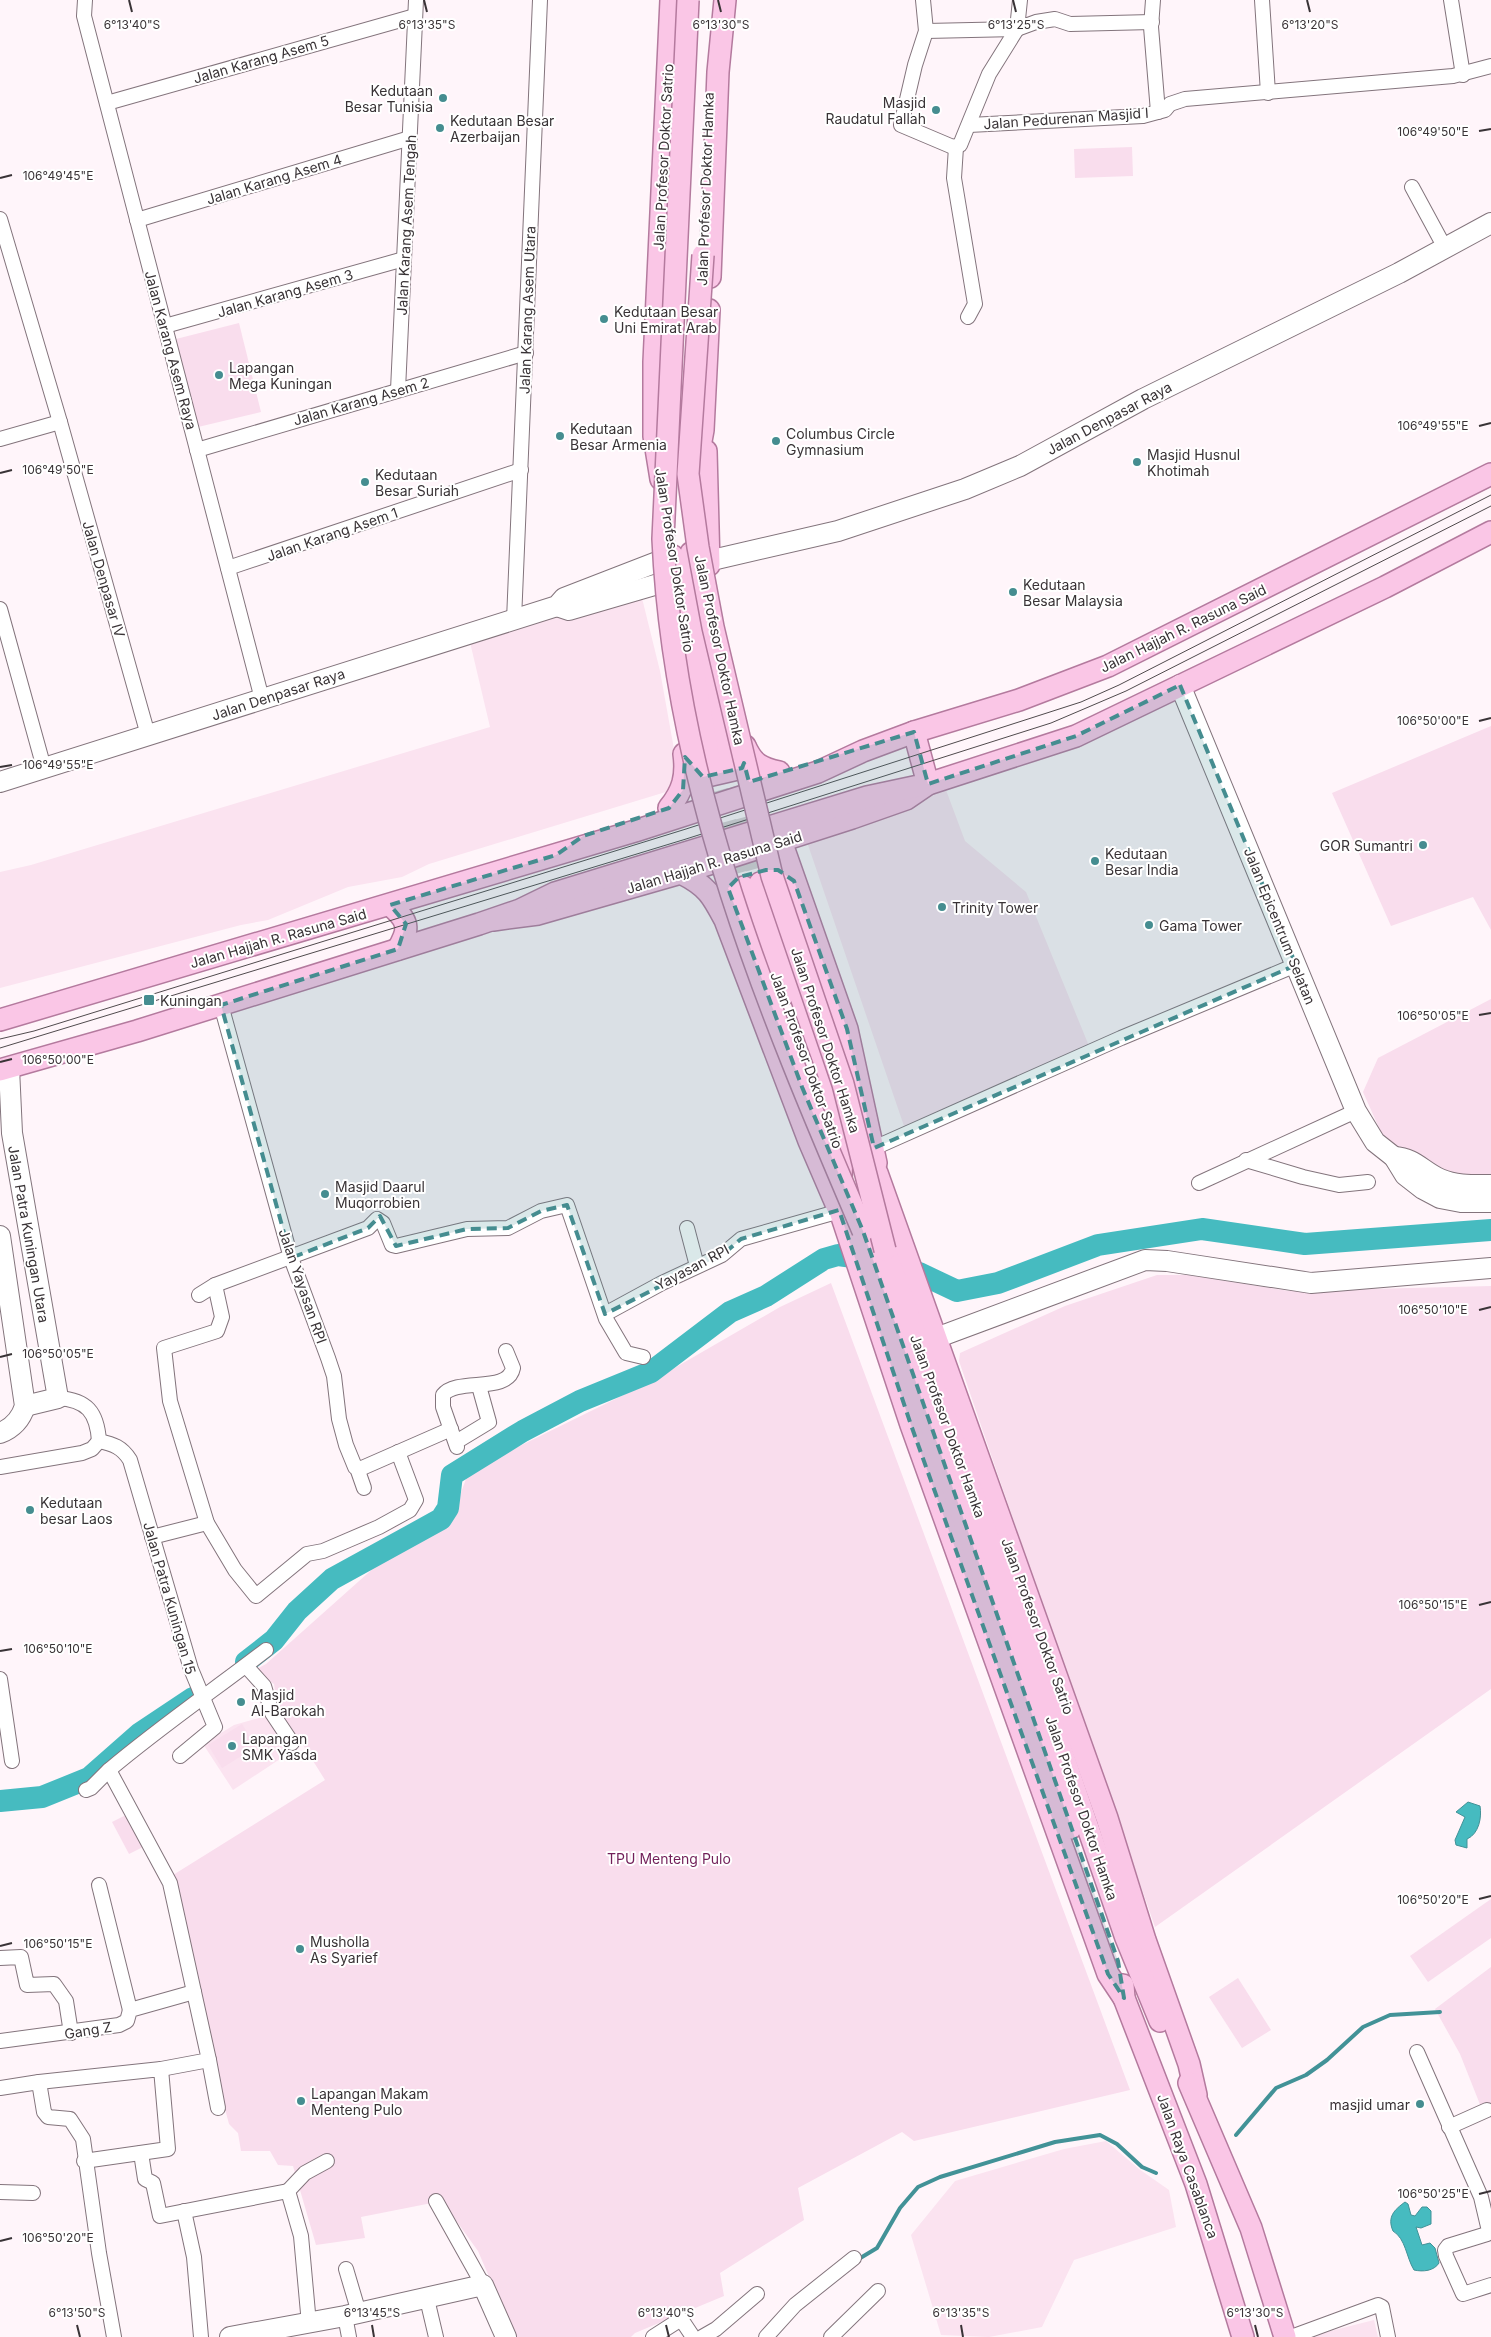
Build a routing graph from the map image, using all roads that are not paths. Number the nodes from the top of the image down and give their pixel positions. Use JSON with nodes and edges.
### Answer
{"nodes":[{"id":1,"x":85,"y":0,"type":"edge"},
{"id":2,"x":416,"y":0,"type":"edge"},
{"id":3,"x":540,"y":0,"type":"edge"},
{"id":4,"x":671,"y":0,"type":"edge"},
{"id":5,"x":688,"y":0,"type":"edge"},
{"id":6,"x":715,"y":0,"type":"edge"},
{"id":7,"x":725,"y":0,"type":"edge"},
{"id":8,"x":923,"y":0,"type":"edge"},
{"id":9,"x":1020,"y":0,"type":"edge"},
{"id":10,"x":1153,"y":0,"type":"edge"},
{"id":11,"x":1262,"y":0,"type":"edge"},
{"id":12,"x":1451,"y":0,"type":"edge"},
{"id":13,"x":415,"y":16,"type":"junction"},
{"id":14,"x":1152,"y":22,"type":"junction"},
{"id":15,"x":1017,"y":29,"type":"junction"},
{"id":16,"x":926,"y":30,"type":"junction"},
{"id":17,"x":1491,"y":66,"type":"edge"},
{"id":18,"x":1464,"y":74,"type":"junction"},
{"id":19,"x":1268,"y":93,"type":"junction"},
{"id":20,"x":107,"y":103,"type":"junction"},
{"id":21,"x":1158,"y":112,"type":"junction"},
{"id":22,"x":969,"y":125,"type":"junction"},
{"id":23,"x":410,"y":138,"type":"junction"},
{"id":24,"x":956,"y":147,"type":"junction"},
{"id":25,"x":1412,"y":187,"type":"dead end"},
{"id":26,"x":0,"y":219,"type":"edge"},
{"id":27,"x":137,"y":220,"type":"junction"},
{"id":28,"x":1491,"y":223,"type":"edge"},
{"id":29,"x":1445,"y":248,"type":"junction"},
{"id":30,"x":404,"y":259,"type":"junction"},
{"id":31,"x":968,"y":316,"type":"dead end"},
{"id":32,"x":165,"y":326,"type":"junction"},
{"id":33,"x":526,"y":353,"type":"junction"},
{"id":34,"x":398,"y":390,"type":"junction"},
{"id":35,"x":60,"y":422,"type":"junction"},
{"id":36,"x":703,"y":430,"type":"junction"},
{"id":37,"x":654,"y":436,"type":"junction"},
{"id":38,"x":0,"y":439,"type":"edge"},
{"id":39,"x":197,"y":450,"type":"junction"},
{"id":40,"x":521,"y":470,"type":"junction"},
{"id":41,"x":1491,"y":474,"type":"edge"},
{"id":42,"x":1491,"y":532,"type":"edge"},
{"id":43,"x":708,"y":561,"type":"junction"},
{"id":44,"x":657,"y":562,"type":"junction"},
{"id":45,"x":228,"y":568,"type":"junction"},
{"id":46,"x":658,"y":584,"type":"junction"},
{"id":47,"x":557,"y":606,"type":"junction"},
{"id":48,"x":0,"y":609,"type":"edge"},
{"id":49,"x":514,"y":620,"type":"junction"},
{"id":50,"x":1180,"y":685,"type":"junction"},
{"id":51,"x":262,"y":699,"type":"junction"},
{"id":52,"x":914,"y":732,"type":"junction"},
{"id":53,"x":148,"y":736,"type":"junction"},
{"id":54,"x":745,"y":746,"type":"junction"},
{"id":55,"x":862,"y":751,"type":"junction"},
{"id":56,"x":685,"y":757,"type":"junction"},
{"id":57,"x":44,"y":768,"type":"junction"},
{"id":58,"x":779,"y":772,"type":"junction"},
{"id":59,"x":0,"y":782,"type":"edge"},
{"id":60,"x":928,"y":784,"type":"junction"},
{"id":61,"x":669,"y":808,"type":"junction"},
{"id":62,"x":781,"y":841,"type":"junction"},
{"id":63,"x":556,"y":855,"type":"junction"},
{"id":64,"x":682,"y":873,"type":"junction"},
{"id":65,"x":794,"y":881,"type":"junction"},
{"id":66,"x":390,"y":905,"type":"junction"},
{"id":67,"x":493,"y":920,"type":"junction"},
{"id":68,"x":725,"y":920,"type":"junction"},
{"id":69,"x":398,"y":949,"type":"junction"},
{"id":70,"x":1296,"y":966,"type":"junction"},
{"id":71,"x":221,"y":1005,"type":"junction"},
{"id":72,"x":0,"y":1020,"type":"edge"},
{"id":73,"x":4,"y":1069,"type":"edge"},
{"id":74,"x":1356,"y":1111,"type":"junction"},
{"id":75,"x":874,"y":1148,"type":"junction"},
{"id":76,"x":1246,"y":1160,"type":"junction"},
{"id":77,"x":877,"y":1173,"type":"junction"},
{"id":78,"x":1415,"y":1173,"type":"junction"},
{"id":79,"x":1368,"y":1182,"type":"dead end"},
{"id":80,"x":1199,"y":1183,"type":"dead end"},
{"id":81,"x":1491,"y":1185,"type":"edge"},
{"id":82,"x":1491,"y":1202,"type":"edge"},
{"id":83,"x":840,"y":1211,"type":"junction"},
{"id":84,"x":687,"y":1228,"type":"dead end"},
{"id":85,"x":0,"y":1236,"type":"edge"},
{"id":86,"x":291,"y":1258,"type":"junction"},
{"id":87,"x":697,"y":1266,"type":"junction"},
{"id":88,"x":1491,"y":1268,"type":"edge"},
{"id":89,"x":215,"y":1286,"type":"junction"},
{"id":90,"x":199,"y":1295,"type":"dead end"},
{"id":91,"x":605,"y":1314,"type":"junction"},
{"id":92,"x":936,"y":1338,"type":"junction"},
{"id":93,"x":506,"y":1351,"type":"dead end"},
{"id":94,"x":643,"y":1357,"type":"dead end"},
{"id":95,"x":479,"y":1386,"type":"junction"},
{"id":96,"x":58,"y":1398,"type":"junction"},
{"id":97,"x":24,"y":1406,"type":"junction"},
{"id":98,"x":0,"y":1433,"type":"edge"},
{"id":99,"x":454,"y":1439,"type":"junction"},
{"id":100,"x":99,"y":1441,"type":"junction"},
{"id":101,"x":398,"y":1452,"type":"junction"},
{"id":102,"x":0,"y":1467,"type":"edge"},
{"id":103,"x":357,"y":1468,"type":"junction"},
{"id":104,"x":364,"y":1488,"type":"dead end"},
{"id":105,"x":207,"y":1523,"type":"junction"},
{"id":106,"x":152,"y":1537,"type":"junction"},
{"id":107,"x":266,"y":1650,"type":"dead end"},
{"id":108,"x":246,"y":1666,"type":"junction"},
{"id":109,"x":0,"y":1679,"type":"edge"},
{"id":110,"x":201,"y":1692,"type":"junction"},
{"id":111,"x":292,"y":1743,"type":"dead end"},
{"id":112,"x":180,"y":1756,"type":"dead end"},
{"id":113,"x":12,"y":1761,"type":"dead end"},
{"id":114,"x":110,"y":1770,"type":"junction"},
{"id":115,"x":86,"y":1790,"type":"dead end"},
{"id":116,"x":99,"y":1885,"type":"dead end"},
{"id":117,"x":1119,"y":1941,"type":"junction"},
{"id":118,"x":0,"y":1958,"type":"edge"},
{"id":119,"x":194,"y":1992,"type":"junction"},
{"id":120,"x":1124,"y":1998,"type":"junction"},
{"id":121,"x":130,"y":2010,"type":"junction"},
{"id":122,"x":70,"y":2033,"type":"junction"},
{"id":123,"x":0,"y":2041,"type":"edge"},
{"id":124,"x":1417,"y":2052,"type":"dead end"},
{"id":125,"x":209,"y":2060,"type":"junction"},
{"id":126,"x":161,"y":2069,"type":"junction"},
{"id":127,"x":39,"y":2082,"type":"junction"},
{"id":128,"x":0,"y":2088,"type":"edge"},
{"id":129,"x":1196,"y":2095,"type":"junction"},
{"id":130,"x":218,"y":2108,"type":"dead end"},
{"id":131,"x":1487,"y":2110,"type":"dead end"},
{"id":132,"x":1449,"y":2127,"type":"junction"},
{"id":133,"x":141,"y":2153,"type":"junction"},
{"id":134,"x":84,"y":2161,"type":"junction"},
{"id":135,"x":327,"y":2161,"type":"dead end"},
{"id":136,"x":288,"y":2191,"type":"junction"},
{"id":137,"x":0,"y":2192,"type":"edge"},
{"id":138,"x":33,"y":2194,"type":"dead end"},
{"id":139,"x":1486,"y":2196,"type":"edge"},
{"id":140,"x":436,"y":2201,"type":"dead end"},
{"id":141,"x":184,"y":2211,"type":"junction"},
{"id":142,"x":854,"y":2258,"type":"dead end"},
{"id":143,"x":346,"y":2269,"type":"dead end"},
{"id":144,"x":483,"y":2285,"type":"junction"},
{"id":145,"x":1491,"y":2285,"type":"edge"},
{"id":146,"x":878,"y":2291,"type":"dead end"},
{"id":147,"x":757,"y":2294,"type":"dead end"},
{"id":148,"x":427,"y":2298,"type":"junction"},
{"id":149,"x":352,"y":2315,"type":"junction"},
{"id":150,"x":309,"y":2324,"type":"junction"},
{"id":151,"x":262,"y":2334,"type":"edge"},
{"id":152,"x":114,"y":2337,"type":"edge"},
{"id":153,"x":200,"y":2337,"type":"edge"},
{"id":154,"x":230,"y":2337,"type":"edge"},
{"id":155,"x":350,"y":2337,"type":"edge"},
{"id":156,"x":436,"y":2337,"type":"edge"},
{"id":157,"x":506,"y":2337,"type":"edge"},
{"id":158,"x":653,"y":2337,"type":"edge"},
{"id":159,"x":693,"y":2337,"type":"edge"},
{"id":160,"x":702,"y":2337,"type":"edge"},
{"id":161,"x":766,"y":2337,"type":"edge"},
{"id":162,"x":830,"y":2337,"type":"edge"},
{"id":163,"x":1243,"y":2337,"type":"edge"},
{"id":164,"x":1285,"y":2337,"type":"edge"},
{"id":165,"x":1291,"y":2337,"type":"edge"},
{"id":166,"x":1388,"y":2337,"type":"edge"}],
"edges":[{"from":1,"to":20,"type":"street","name":"Jalan Karang Asem Raya"},
{"from":2,"to":13,"type":"street","name":"Jalan Karang Asem Tengah"},
{"from":3,"to":33,"type":"street","name":"Jalan Karang Asem Utara"},
{"from":4,"to":37,"type":"main road","name":"Jalan Profesor Doktor Satrio"},
{"from":5,"to":117,"type":"main road","name":"Jalan Profesor Doktor Hamka","bridge":true},
{"from":6,"to":117,"type":"main road","name":"Jalan Profesor Doktor Hamka","bridge":true},
{"from":7,"to":36,"type":"main road","name":"Jalan Profesor Doktor Satrio"},
{"from":8,"to":16,"type":"street"},
{"from":9,"to":15,"type":"street"},
{"from":10,"to":14,"type":"street"},
{"from":11,"to":19,"type":"street"},
{"from":12,"to":18,"type":"street"},
{"from":13,"to":20,"type":"street","name":"Jalan Karang Asem 5"},
{"from":13,"to":23,"type":"street","name":"Jalan Karang Asem Tengah"},
{"from":14,"to":15,"type":"street"},
{"from":14,"to":21,"type":"street"},
{"from":15,"to":16,"type":"street"},
{"from":15,"to":22,"type":"street"},
{"from":16,"to":24,"type":"street"},
{"from":17,"to":18,"type":"street","name":"Jalan Pedurenan Masjid I"},
{"from":18,"to":19,"type":"street","name":"Jalan Pedurenan Masjid I"},
{"from":19,"to":21,"type":"street","name":"Jalan Pedurenan Masjid I"},
{"from":20,"to":27,"type":"street","name":"Jalan Karang Asem Raya"},
{"from":21,"to":22,"type":"street","name":"Jalan Pedurenan Masjid I"},
{"from":22,"to":24,"type":"street","name":"Jalan Pedurenan Masjid I"},
{"from":23,"to":27,"type":"street","name":"Jalan Karang Asem 4"},
{"from":23,"to":30,"type":"street","name":"Jalan Karang Asem Tengah"},
{"from":24,"to":31,"type":"street"},
{"from":25,"to":29,"type":"street"},
{"from":26,"to":35,"type":"street","name":"Jalan Denpasar IV"},
{"from":27,"to":32,"type":"street","name":"Jalan Karang Asem Raya"},
{"from":28,"to":29,"type":"street","name":"Jalan Denpasar Raya"},
{"from":29,"to":43,"type":"street","name":"Jalan Denpasar Raya"},
{"from":30,"to":32,"type":"street","name":"Jalan Karang Asem 3"},
{"from":30,"to":34,"type":"street","name":"Jalan Karang Asem Tengah"},
{"from":32,"to":39,"type":"street","name":"Jalan Karang Asem Raya"},
{"from":33,"to":34,"type":"street","name":"Jalan Karang Asem 2"},
{"from":33,"to":40,"type":"street","name":"Jalan Karang Asem Utara"},
{"from":34,"to":39,"type":"street","name":"Jalan Karang Asem 2"},
{"from":35,"to":38,"type":"street"},
{"from":35,"to":53,"type":"street","name":"Jalan Denpasar IV"},
{"from":36,"to":37,"type":"main road","name":"Jalan Profesor Doktor Satrio"},
{"from":36,"to":43,"type":"main road"},
{"from":37,"to":44,"type":"main road"},
{"from":39,"to":45,"type":"street","name":"Jalan Karang Asem Raya"},
{"from":40,"to":45,"type":"street","name":"Jalan Karang Asem 1"},
{"from":40,"to":49,"type":"street","name":"Jalan Karang Asem Utara"},
{"from":41,"to":52,"type":"main road","name":"Jalan Hajjah R. Rasuna Said"},
{"from":42,"to":50,"type":"main road","name":"Jalan Hajjah R. Rasuna Said"},
{"from":43,"to":54,"type":"main road"},
{"from":44,"to":46,"type":"main road"},
{"from":44,"to":47,"type":"street","name":"Jalan Denpasar Raya"},
{"from":45,"to":51,"type":"street","name":"Jalan Karang Asem Raya"},
{"from":46,"to":47,"type":"street","name":"Jalan Denpasar Raya"},
{"from":46,"to":56,"type":"main road"},
{"from":47,"to":49,"type":"street","name":"Jalan Denpasar Raya"},
{"from":48,"to":57,"type":"street"},
{"from":49,"to":51,"type":"street","name":"Jalan Denpasar Raya"},
{"from":50,"to":60,"type":"main road","name":"Jalan Hajjah R. Rasuna Said"},
{"from":50,"to":70,"type":"street","name":"Jalan Epicentrum Selatan"},
{"from":51,"to":53,"type":"street","name":"Jalan Denpasar Raya"},
{"from":52,"to":55,"type":"main road","name":"Jalan Hajjah R. Rasuna Said"},
{"from":52,"to":60,"type":"main road"},
{"from":53,"to":57,"type":"street","name":"Jalan Denpasar Raya"},
{"from":54,"to":56,"type":"main road"},
{"from":54,"to":58,"type":"main road"},
{"from":55,"to":58,"type":"main road","name":"Jalan Hajjah R. Rasuna Said"},
{"from":55,"to":63,"type":"main road","name":"Jalan Hajjah R. Rasuna Said"},
{"from":56,"to":61,"type":"main road"},
{"from":57,"to":59,"type":"street","name":"Jalan Denpasar Raya"},
{"from":58,"to":61,"type":"main road","name":"Jalan Hajjah R. Rasuna Said"},
{"from":60,"to":62,"type":"main road","name":"Jalan Hajjah R. Rasuna Said"},
{"from":60,"to":67,"type":"main road","name":"Jalan Hajjah R. Rasuna Said"},
{"from":61,"to":63,"type":"main road","name":"Jalan Hajjah R. Rasuna Said"},
{"from":62,"to":64,"type":"main road","name":"Jalan Hajjah R. Rasuna Said"},
{"from":62,"to":65,"type":"main road"},
{"from":63,"to":66,"type":"main road","name":"Jalan Hajjah R. Rasuna Said"},
{"from":64,"to":67,"type":"main road","name":"Jalan Hajjah R. Rasuna Said"},
{"from":64,"to":68,"type":"main road"},
{"from":65,"to":68,"type":"main road"},
{"from":65,"to":75,"type":"main road"},
{"from":66,"to":69,"type":"main road"},
{"from":66,"to":72,"type":"main road","name":"Jalan Hajjah R. Rasuna Said"},
{"from":67,"to":69,"type":"main road","name":"Jalan Hajjah R. Rasuna Said"},
{"from":68,"to":83,"type":"main road"},
{"from":69,"to":71,"type":"main road","name":"Jalan Hajjah R. Rasuna Said"},
{"from":70,"to":74,"type":"street","name":"Jalan Epicentrum Selatan"},
{"from":70,"to":75,"type":"street"},
{"from":71,"to":73,"type":"main road","name":"Jalan Hajjah R. Rasuna Said"},
{"from":71,"to":86,"type":"street","name":"Jalan Yayasan RPI"},
{"from":73,"to":96,"type":"street","name":"Jalan Patra Kuningan Utara"},
{"from":74,"to":76,"type":"street"},
{"from":74,"to":78,"type":"street","name":"Jalan Epicentrum Selatan"},
{"from":75,"to":77,"type":"main road"},
{"from":76,"to":79,"type":"street"},
{"from":76,"to":80,"type":"street"},
{"from":77,"to":83,"type":"main road","name":"Jalan Profesor Doktor Satrio"},
{"from":77,"to":92,"type":"main road","name":"Jalan Profesor Doktor Satrio"},
{"from":78,"to":81,"type":"street"},
{"from":78,"to":82,"type":"street"},
{"from":83,"to":87,"type":"street","name":"Yayasan RPI"},
{"from":83,"to":120,"type":"main road","name":"Jalan Profesor Doktor Satrio"},
{"from":84,"to":87,"type":"street"},
{"from":85,"to":97,"type":"street","name":"Jalan Patra Kuningan Utara"},
{"from":86,"to":89,"type":"street"},
{"from":86,"to":91,"type":"street"},
{"from":86,"to":103,"type":"street","name":"Jalan Yayasan RPI"},
{"from":87,"to":91,"type":"street","name":"Yayasan RPI"},
{"from":88,"to":92,"type":"street"},
{"from":89,"to":90,"type":"street"},
{"from":89,"to":105,"type":"street"},
{"from":91,"to":94,"type":"street"},
{"from":92,"to":129,"type":"main road","name":"Jalan Profesor Doktor Satrio"},
{"from":93,"to":95,"type":"street"},
{"from":95,"to":99,"type":"street"},
{"from":95,"to":99,"type":"street"},
{"from":96,"to":97,"type":"street"},
{"from":96,"to":100,"type":"street"},
{"from":97,"to":98,"type":"street"},
{"from":99,"to":101,"type":"street"},
{"from":100,"to":102,"type":"street"},
{"from":100,"to":106,"type":"street","name":"Jalan Patra Kuningan 15"},
{"from":101,"to":103,"type":"street"},
{"from":101,"to":105,"type":"street"},
{"from":103,"to":104,"type":"street","name":"Jalan Yayasan RPI"},
{"from":105,"to":106,"type":"street"},
{"from":106,"to":110,"type":"street","name":"Jalan Patra Kuningan 15"},
{"from":107,"to":108,"type":"street"},
{"from":108,"to":110,"type":"street"},
{"from":108,"to":111,"type":"street"},
{"from":109,"to":113,"type":"street"},
{"from":110,"to":112,"type":"street","name":"Jalan Patra Kuningan 15"},
{"from":110,"to":114,"type":"street"},
{"from":114,"to":115,"type":"street"},
{"from":114,"to":119,"type":"street"},
{"from":116,"to":121,"type":"street"},
{"from":117,"to":120,"type":"main road","name":"Jalan Profesor Doktor Hamka"},
{"from":117,"to":129,"type":"main road","name":"Jalan Profesor Doktor Hamka"},
{"from":118,"to":122,"type":"street"},
{"from":119,"to":121,"type":"street","name":"Gang Z"},
{"from":119,"to":125,"type":"street"},
{"from":120,"to":163,"type":"main road","name":"Jalan Raya Casablanca"},
{"from":121,"to":122,"type":"street","name":"Gang Z"},
{"from":122,"to":123,"type":"street","name":"Gang Z"},
{"from":124,"to":132,"type":"street"},
{"from":125,"to":126,"type":"street"},
{"from":125,"to":130,"type":"street"},
{"from":126,"to":127,"type":"street"},
{"from":126,"to":133,"type":"street"},
{"from":127,"to":128,"type":"street"},
{"from":127,"to":134,"type":"street"},
{"from":129,"to":164,"type":"main road"},
{"from":131,"to":132,"type":"street"},
{"from":132,"to":139,"type":"street"},
{"from":133,"to":134,"type":"street"},
{"from":133,"to":141,"type":"street"},
{"from":134,"to":152,"type":"street"},
{"from":135,"to":136,"type":"street"},
{"from":136,"to":141,"type":"street"},
{"from":136,"to":150,"type":"street"},
{"from":137,"to":138,"type":"street"},
{"from":139,"to":145,"type":"street"},
{"from":140,"to":144,"type":"street"},
{"from":141,"to":153,"type":"street"},
{"from":142,"to":161,"type":"street"},
{"from":143,"to":149,"type":"street"},
{"from":144,"to":148,"type":"street"},
{"from":144,"to":157,"type":"street"},
{"from":146,"to":162,"type":"street"},
{"from":147,"to":160,"type":"street"},
{"from":148,"to":149,"type":"street"},
{"from":148,"to":156,"type":"street"},
{"from":149,"to":150,"type":"street"},
{"from":149,"to":155,"type":"street"},
{"from":150,"to":151,"type":"street"},
{"from":151,"to":154,"type":"street"},
{"from":158,"to":159,"type":"street"},
{"from":165,"to":166,"type":"street"}]}
